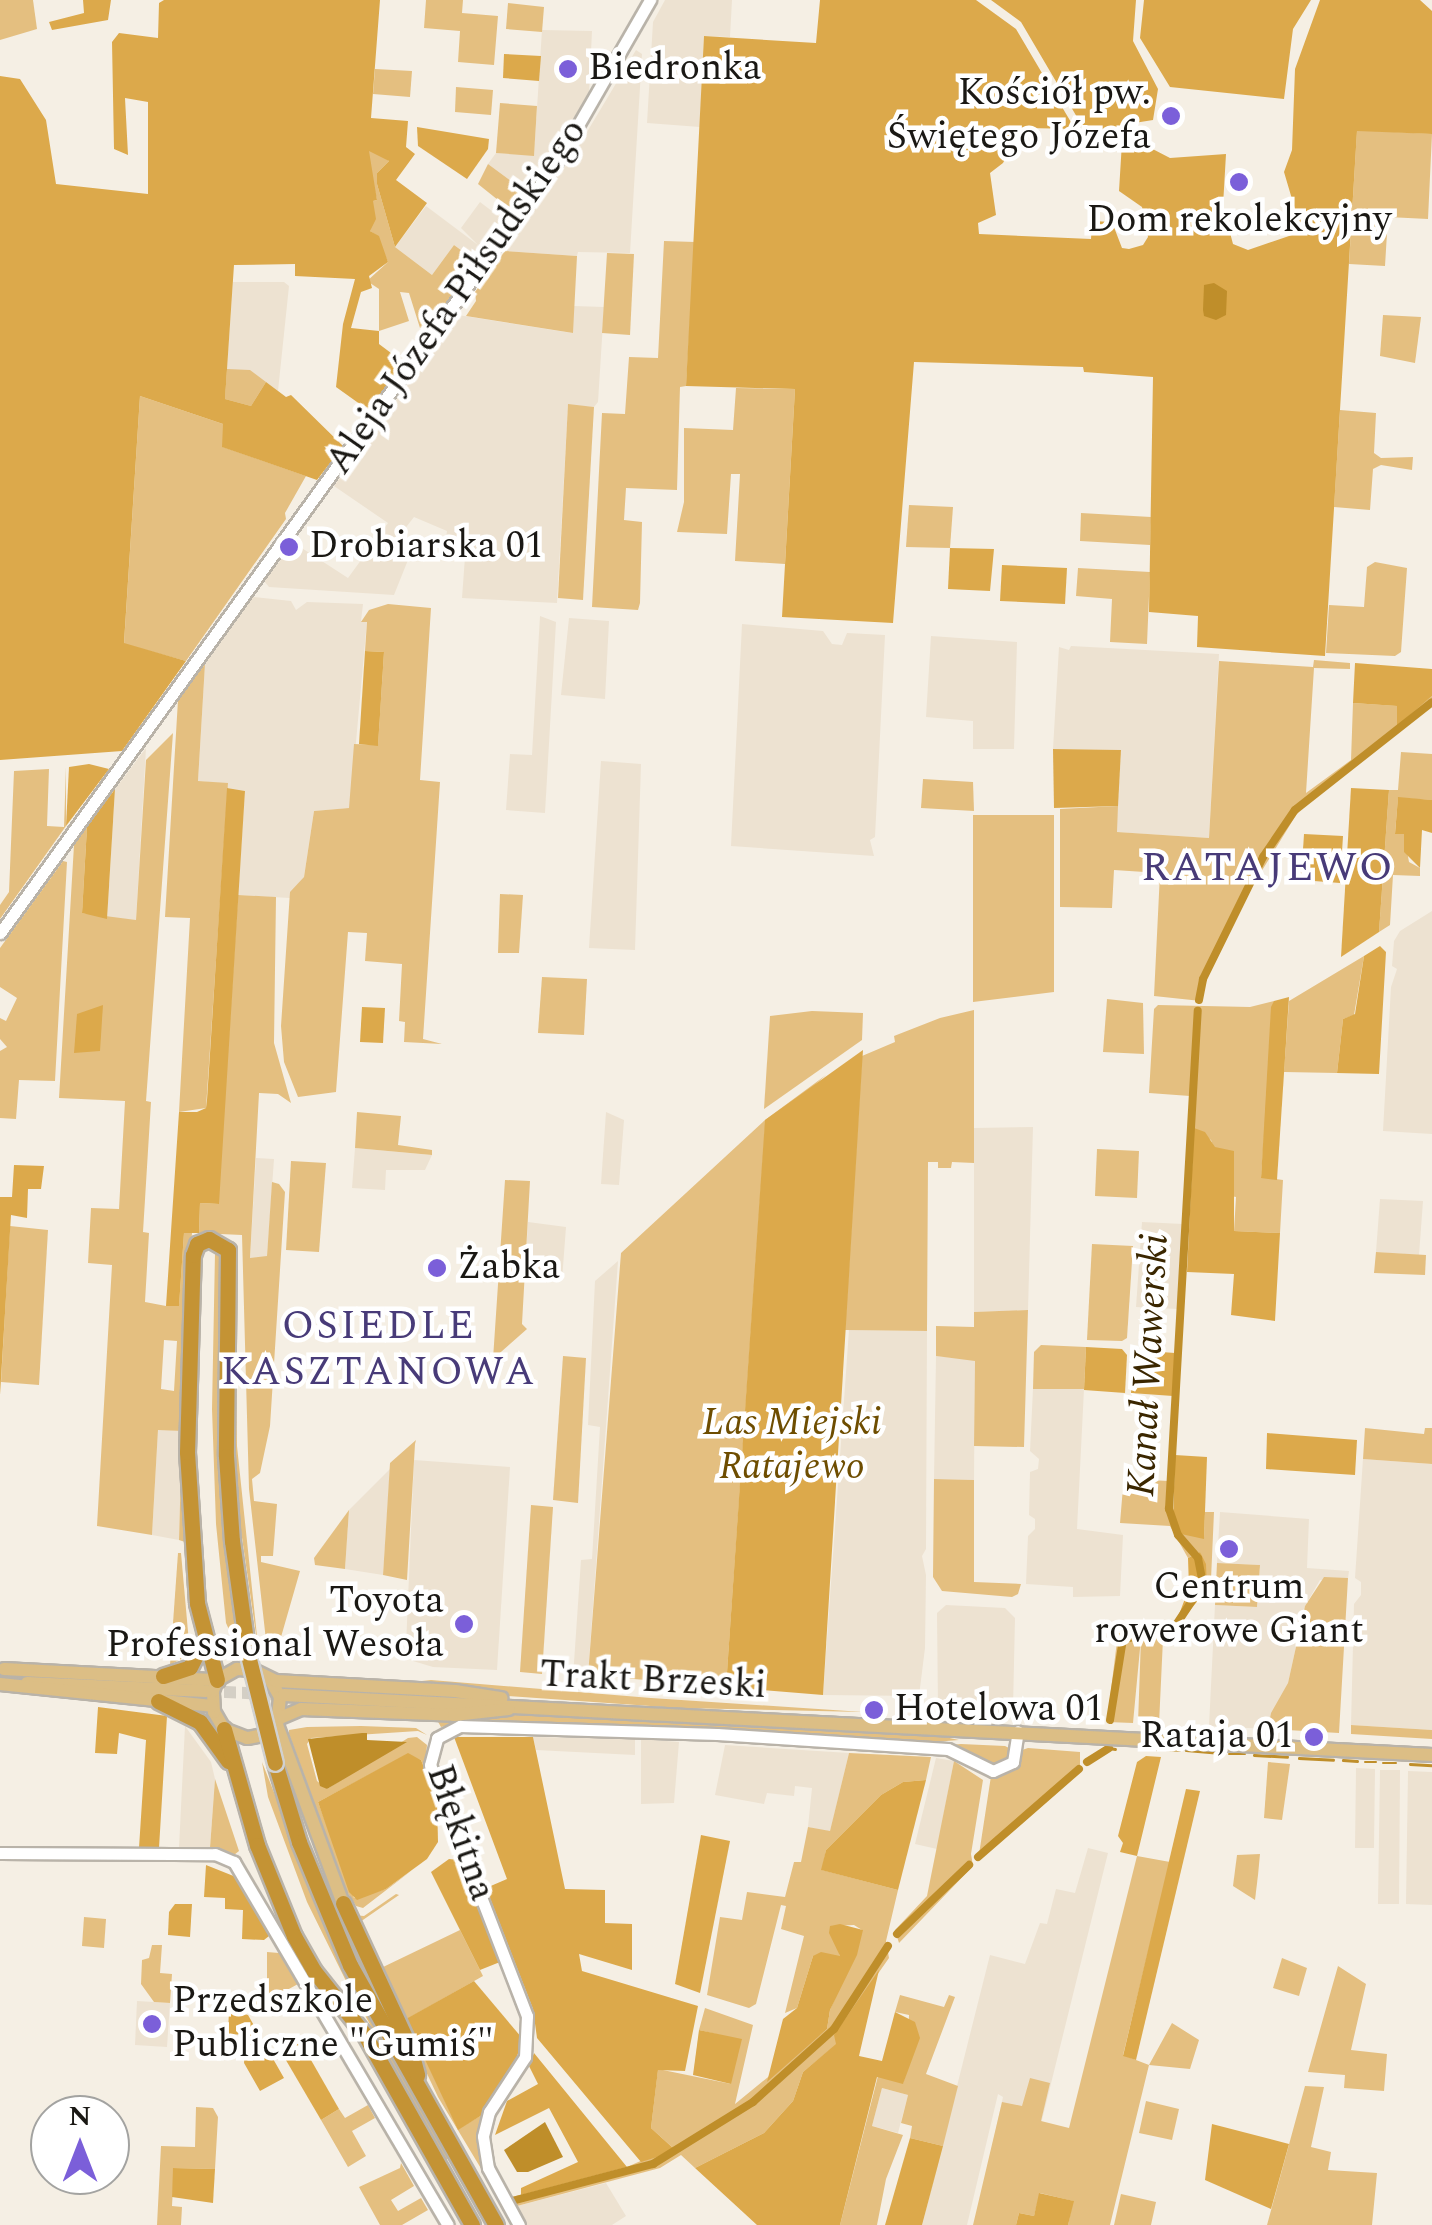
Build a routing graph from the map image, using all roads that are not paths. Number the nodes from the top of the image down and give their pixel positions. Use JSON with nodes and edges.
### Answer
{"nodes":[{"id":1,"x":650,"y":0,"type":"edge"},
{"id":2,"x":0,"y":933,"type":"edge"},
{"id":3,"x":204,"y":1638,"type":"junction"},
{"id":4,"x":163,"y":1676,"type":"junction"},
{"id":5,"x":1,"y":1677,"type":"edge"},
{"id":6,"x":270,"y":1679,"type":"junction"},
{"id":7,"x":212,"y":1686,"type":"junction"},
{"id":8,"x":284,"y":1695,"type":"tunnel mouth"},
{"id":9,"x":158,"y":1701,"type":"junction"},
{"id":10,"x":523,"y":1705,"type":"junction"},
{"id":11,"x":212,"y":1706,"type":"junction"},
{"id":12,"x":278,"y":1721,"type":"junction"},
{"id":13,"x":469,"y":1726,"type":"joint"},
{"id":14,"x":224,"y":1729,"type":"junction"},
{"id":15,"x":1018,"y":1731,"type":"junction"},
{"id":16,"x":1432,"y":1755,"type":"edge"},
{"id":17,"x":238,"y":1783,"type":"junction"},
{"id":18,"x":0,"y":1854,"type":"edge"},
{"id":19,"x":343,"y":1903,"type":"joint"},
{"id":20,"x":424,"y":2098,"type":"junction"},
{"id":21,"x":448,"y":2225,"type":"edge"},
{"id":22,"x":472,"y":2225,"type":"edge"},
{"id":23,"x":496,"y":2225,"type":"edge"},
{"id":24,"x":519,"y":2225,"type":"edge"}],
"edges":[{"from":1,"to":2,"type":"street","name":"Aleja Józefa Piłsudskiego"},
{"from":3,"to":4,"type":"highway"},
{"from":3,"to":7,"type":"highway"},
{"from":3,"to":20,"type":"highway","bridge":true},
{"from":4,"to":5,"type":"main road"},
{"from":4,"to":7,"type":"main road"},
{"from":5,"to":7,"type":"main road"},
{"from":5,"to":9,"type":"main road"},
{"from":6,"to":7,"type":"main road"},
{"from":6,"to":10,"type":"main road"},
{"from":6,"to":12,"type":"main road"},
{"from":7,"to":11,"type":"main road"},
{"from":8,"to":10,"type":"main road","name":"Trakt Brzeski"},
{"from":9,"to":11,"type":"main road"},
{"from":9,"to":17,"type":"highway"},
{"from":10,"to":12,"type":"main road"},
{"from":10,"to":15,"type":"main road","name":"Trakt Brzeski"},
{"from":11,"to":14,"type":"main road"},
{"from":12,"to":14,"type":"main road"},
{"from":12,"to":19,"type":"main road"},
{"from":13,"to":15,"type":"street","name":"Trakt Brzeski"},
{"from":13,"to":24,"type":"street","name":"Błękitna"},
{"from":14,"to":17,"type":"highway"},
{"from":15,"to":16,"type":"main road","name":"Trakt Brzeski"},
{"from":17,"to":22,"type":"highway"},
{"from":18,"to":21,"type":"street"},
{"from":19,"to":20,"type":"highway"},
{"from":20,"to":23,"type":"highway"}]}
